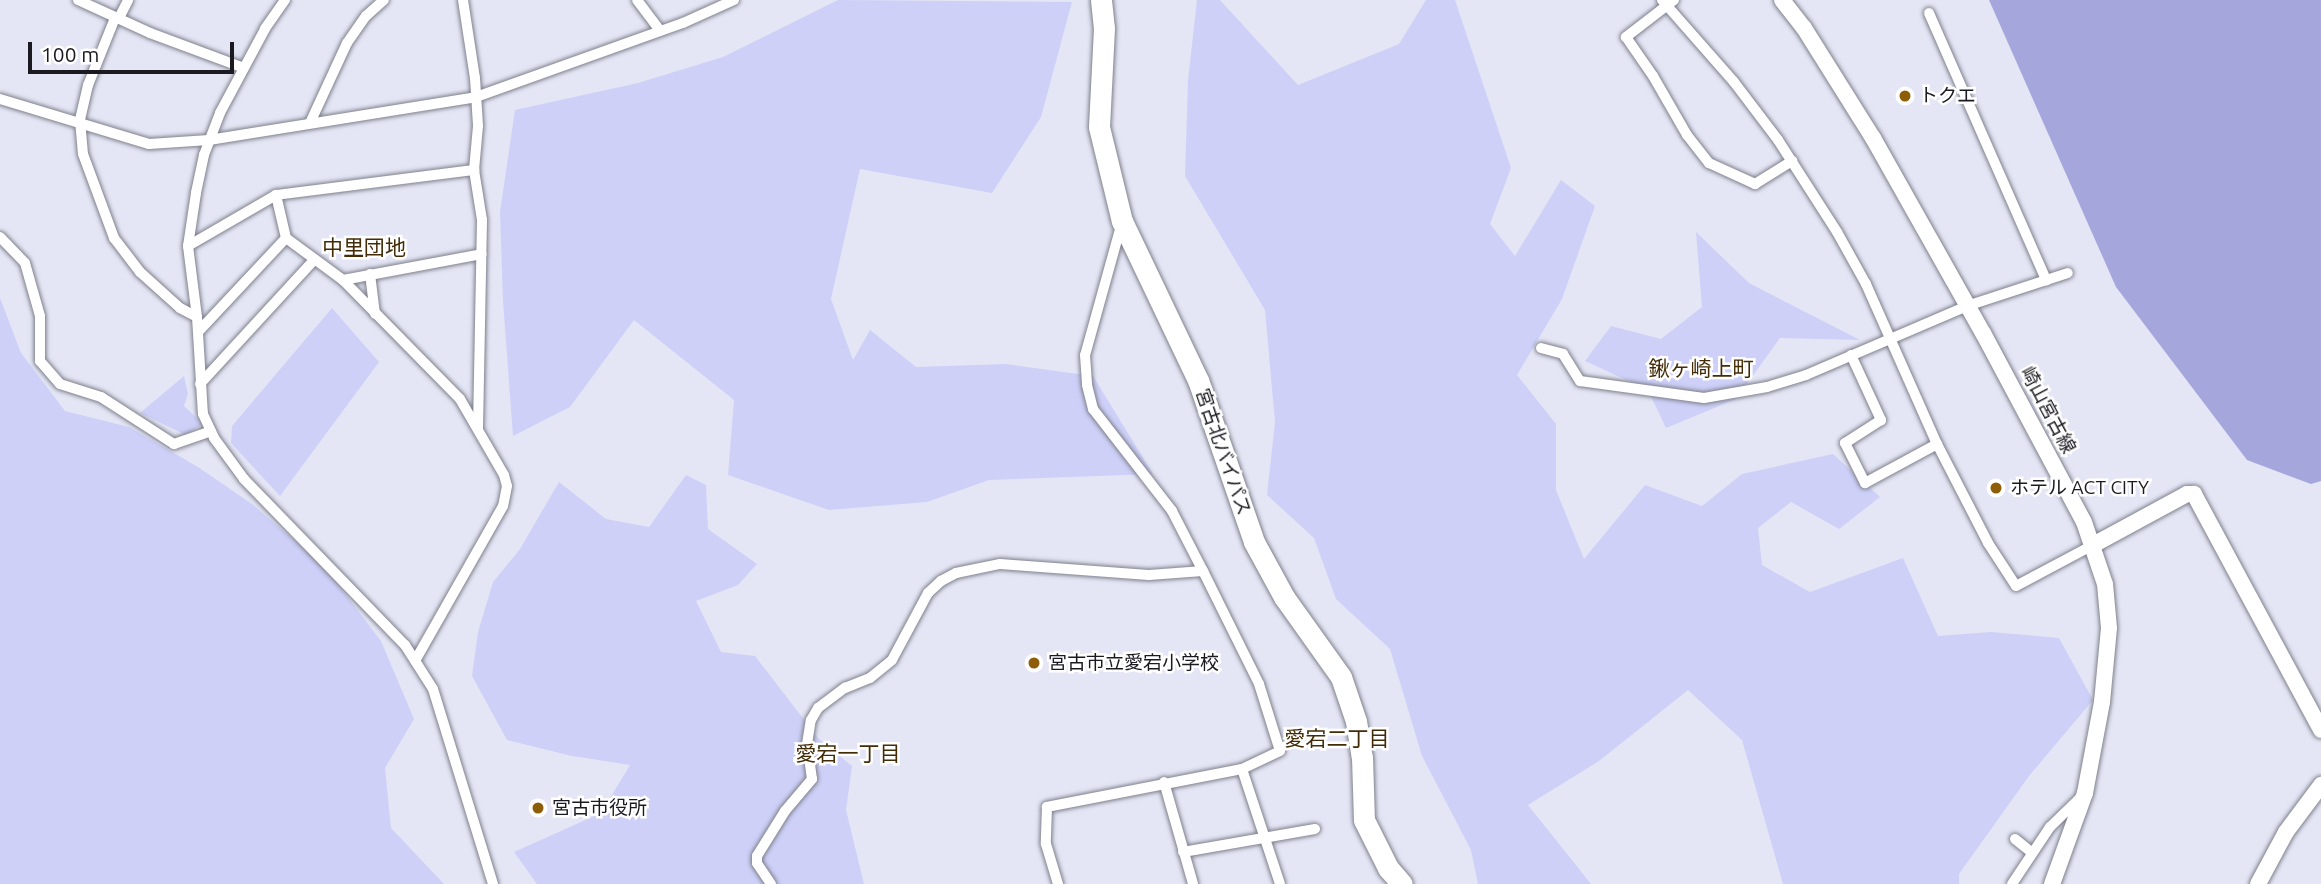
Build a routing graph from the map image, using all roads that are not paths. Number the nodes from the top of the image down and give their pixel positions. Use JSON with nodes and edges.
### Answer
{"nodes":[{"id":1,"x":78,"y":0,"type":"edge"},
{"id":2,"x":128,"y":0,"type":"edge"},
{"id":3,"x":285,"y":0,"type":"edge"},
{"id":4,"x":384,"y":0,"type":"edge"},
{"id":5,"x":463,"y":0,"type":"edge"},
{"id":6,"x":637,"y":0,"type":"edge"},
{"id":7,"x":734,"y":0,"type":"edge"},
{"id":8,"x":1101,"y":0,"type":"edge"},
{"id":9,"x":1782,"y":0,"type":"edge"},
{"id":10,"x":1668,"y":2,"type":"edge"},
{"id":11,"x":1929,"y":13,"type":"dead end"},
{"id":12,"x":117,"y":18,"type":"junction"},
{"id":13,"x":660,"y":30,"type":"junction"},
{"id":14,"x":244,"y":68,"type":"junction"},
{"id":15,"x":476,"y":97,"type":"junction"},
{"id":16,"x":0,"y":99,"type":"edge"},
{"id":17,"x":80,"y":120,"type":"junction"},
{"id":18,"x":310,"y":123,"type":"junction"},
{"id":19,"x":209,"y":140,"type":"junction"},
{"id":20,"x":1792,"y":161,"type":"junction"},
{"id":21,"x":474,"y":170,"type":"junction"},
{"id":22,"x":276,"y":195,"type":"junction"},
{"id":23,"x":1122,"y":221,"type":"junction"},
{"id":24,"x":0,"y":237,"type":"edge"},
{"id":25,"x":286,"y":238,"type":"junction"},
{"id":26,"x":188,"y":246,"type":"junction"},
{"id":27,"x":482,"y":254,"type":"junction"},
{"id":28,"x":313,"y":261,"type":"junction"},
{"id":29,"x":2068,"y":273,"type":"dead end"},
{"id":30,"x":370,"y":274,"type":"junction"},
{"id":31,"x":343,"y":280,"type":"junction"},
{"id":32,"x":2046,"y":280,"type":"junction"},
{"id":33,"x":1967,"y":306,"type":"junction"},
{"id":34,"x":375,"y":314,"type":"junction"},
{"id":35,"x":197,"y":317,"type":"junction"},
{"id":36,"x":198,"y":332,"type":"junction"},
{"id":37,"x":1891,"y":338,"type":"junction"},
{"id":38,"x":1541,"y":348,"type":"dead end"},
{"id":39,"x":1851,"y":355,"type":"junction"},
{"id":40,"x":200,"y":384,"type":"junction"},
{"id":41,"x":478,"y":428,"type":"junction"},
{"id":42,"x":211,"y":430,"type":"junction"},
{"id":43,"x":1937,"y":444,"type":"junction"},
{"id":44,"x":2093,"y":545,"type":"junction"},
{"id":45,"x":1203,"y":571,"type":"junction"},
{"id":46,"x":415,"y":662,"type":"junction"},
{"id":47,"x":2321,"y":730,"type":"edge"},
{"id":48,"x":1242,"y":769,"type":"junction"},
{"id":49,"x":1164,"y":782,"type":"junction"},
{"id":50,"x":2321,"y":785,"type":"edge"},
{"id":51,"x":2085,"y":793,"type":"junction"},
{"id":52,"x":1315,"y":829,"type":"dead end"},
{"id":53,"x":1266,"y":835,"type":"junction"},
{"id":54,"x":2015,"y":839,"type":"dead end"},
{"id":55,"x":1183,"y":852,"type":"junction"},
{"id":56,"x":2031,"y":852,"type":"junction"},
{"id":57,"x":493,"y":884,"type":"edge"},
{"id":58,"x":771,"y":884,"type":"edge"},
{"id":59,"x":1058,"y":884,"type":"edge"},
{"id":60,"x":1193,"y":884,"type":"edge"},
{"id":61,"x":1280,"y":884,"type":"edge"},
{"id":62,"x":1402,"y":884,"type":"edge"},
{"id":63,"x":2012,"y":884,"type":"edge"},
{"id":64,"x":2052,"y":884,"type":"edge"},
{"id":65,"x":2258,"y":884,"type":"edge"}],
"edges":[{"from":1,"to":12,"type":"street"},
{"from":2,"to":12,"type":"street"},
{"from":3,"to":14,"type":"street"},
{"from":4,"to":18,"type":"street"},
{"from":5,"to":15,"type":"street"},
{"from":6,"to":13,"type":"street"},
{"from":7,"to":13,"type":"street"},
{"from":8,"to":23,"type":"highway","name":"宮古北バイパス"},
{"from":9,"to":33,"type":"main road","name":"崎山宮古線"},
{"from":10,"to":20,"type":"street"},
{"from":10,"to":20,"type":"street"},
{"from":11,"to":32,"type":"street"},
{"from":12,"to":14,"type":"street"},
{"from":12,"to":17,"type":"street"},
{"from":13,"to":15,"type":"street"},
{"from":14,"to":19,"type":"street"},
{"from":15,"to":18,"type":"street"},
{"from":15,"to":21,"type":"street"},
{"from":16,"to":17,"type":"street"},
{"from":17,"to":19,"type":"street"},
{"from":17,"to":35,"type":"street"},
{"from":18,"to":19,"type":"street"},
{"from":19,"to":26,"type":"street"},
{"from":20,"to":37,"type":"street"},
{"from":21,"to":22,"type":"street"},
{"from":21,"to":27,"type":"street"},
{"from":22,"to":25,"type":"street"},
{"from":22,"to":26,"type":"street"},
{"from":23,"to":45,"type":"street"},
{"from":23,"to":62,"type":"highway","name":"宮古北バイパス"},
{"from":24,"to":42,"type":"street"},
{"from":25,"to":28,"type":"street"},
{"from":25,"to":36,"type":"street"},
{"from":26,"to":35,"type":"street"},
{"from":27,"to":30,"type":"street"},
{"from":27,"to":41,"type":"street"},
{"from":28,"to":31,"type":"street"},
{"from":28,"to":40,"type":"street"},
{"from":29,"to":32,"type":"street"},
{"from":30,"to":31,"type":"street"},
{"from":30,"to":34,"type":"street"},
{"from":31,"to":34,"type":"street"},
{"from":32,"to":33,"type":"street"},
{"from":33,"to":37,"type":"street"},
{"from":33,"to":44,"type":"main road","name":"崎山宮古線"},
{"from":34,"to":41,"type":"street"},
{"from":35,"to":36,"type":"street"},
{"from":36,"to":40,"type":"street"},
{"from":37,"to":39,"type":"street"},
{"from":37,"to":43,"type":"street"},
{"from":38,"to":39,"type":"street"},
{"from":39,"to":43,"type":"street"},
{"from":40,"to":42,"type":"street"},
{"from":41,"to":46,"type":"street"},
{"from":42,"to":46,"type":"street"},
{"from":43,"to":44,"type":"street"},
{"from":44,"to":47,"type":"main road"},
{"from":44,"to":51,"type":"main road","name":"崎山宮古線"},
{"from":45,"to":48,"type":"street"},
{"from":45,"to":58,"type":"street"},
{"from":46,"to":57,"type":"street"},
{"from":48,"to":49,"type":"street"},
{"from":48,"to":53,"type":"street"},
{"from":49,"to":55,"type":"street"},
{"from":49,"to":59,"type":"street"},
{"from":50,"to":65,"type":"main road"},
{"from":51,"to":56,"type":"street"},
{"from":51,"to":64,"type":"main road","name":"崎山宮古線"},
{"from":52,"to":53,"type":"street"},
{"from":53,"to":55,"type":"street"},
{"from":53,"to":61,"type":"street"},
{"from":54,"to":56,"type":"street"},
{"from":55,"to":60,"type":"street"},
{"from":56,"to":63,"type":"street"}]}
